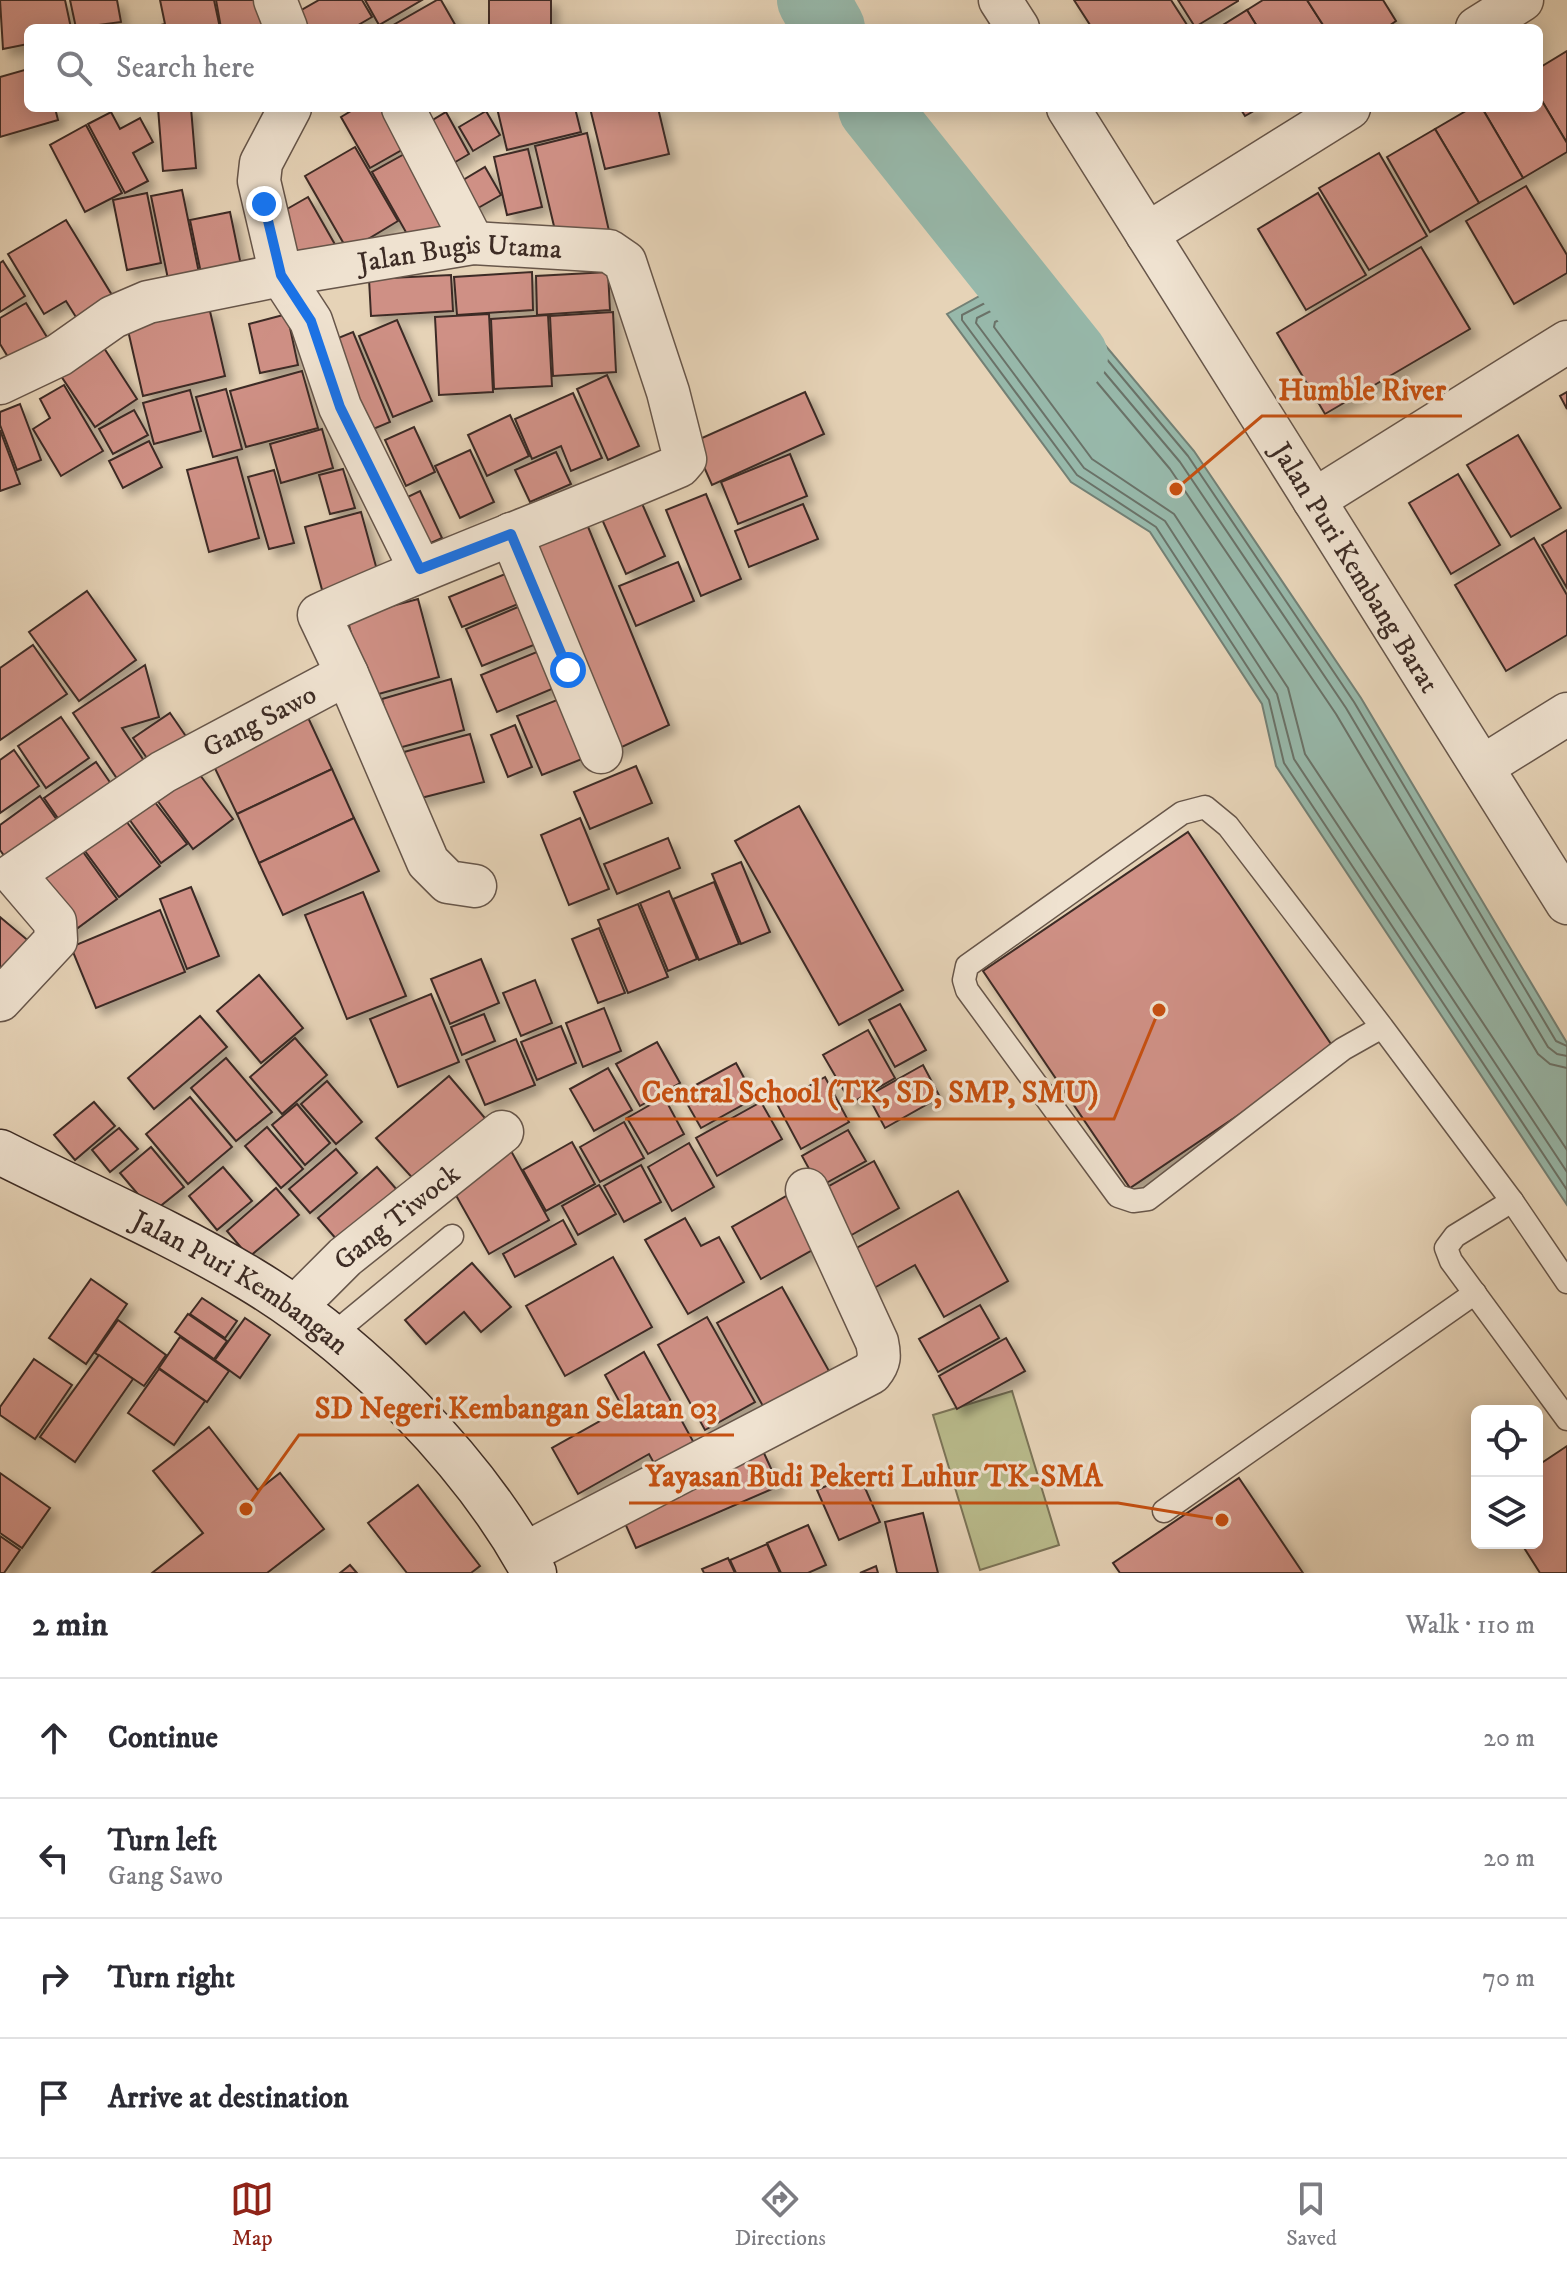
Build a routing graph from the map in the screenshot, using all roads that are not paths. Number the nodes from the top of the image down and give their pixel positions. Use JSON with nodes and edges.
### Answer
{"nodes":[{"id":1,"x":275,"y":0,"type":"edge"},
{"id":2,"x":1000,"y":0,"type":"edge"},
{"id":3,"x":1522,"y":0,"type":"edge"},
{"id":4,"x":284,"y":24,"type":"edge"},
{"id":5,"x":1015,"y":24,"type":"edge"},
{"id":6,"x":1483,"y":24,"type":"edge"},
{"id":7,"x":288,"y":112,"type":"edge"},
{"id":8,"x":405,"y":112,"type":"edge"},
{"id":9,"x":1071,"y":112,"type":"edge"},
{"id":10,"x":1343,"y":112,"type":"edge"},
{"id":11,"x":1147,"y":234,"type":"junction"},
{"id":12,"x":473,"y":243,"type":"junction"},
{"id":13,"x":281,"y":275,"type":"junction"},
{"id":14,"x":1567,"y":342,"type":"edge"},
{"id":15,"x":0,"y":383,"type":"edge"},
{"id":16,"x":1314,"y":500,"type":"junction"},
{"id":17,"x":587,"y":506,"type":"joint"},
{"id":18,"x":511,"y":534,"type":"junction"},
{"id":19,"x":420,"y":569,"type":"junction"},
{"id":20,"x":347,"y":674,"type":"junction"},
{"id":21,"x":1567,"y":714,"type":"edge"},
{"id":22,"x":601,"y":752,"type":"dead end"},
{"id":23,"x":1482,"y":767,"type":"junction"},
{"id":24,"x":7,"y":868,"type":"edge"},
{"id":25,"x":475,"y":886,"type":"dead end"},
{"id":26,"x":1567,"y":903,"type":"edge"},
{"id":27,"x":0,"y":1000,"type":"edge"},
{"id":28,"x":1382,"y":1027,"type":"junction"},
{"id":29,"x":502,"y":1132,"type":"dead end"},
{"id":30,"x":0,"y":1152,"type":"edge"},
{"id":31,"x":807,"y":1190,"type":"dead end"},
{"id":32,"x":1512,"y":1201,"type":"junction"},
{"id":33,"x":452,"y":1236,"type":"dead end"},
{"id":34,"x":1567,"y":1282,"type":"edge"},
{"id":35,"x":1475,"y":1293,"type":"junction"},
{"id":36,"x":295,"y":1307,"type":"junction"},
{"id":37,"x":332,"y":1335,"type":"junction"},
{"id":38,"x":1567,"y":1419,"type":"edge"},
{"id":39,"x":1164,"y":1511,"type":"dead end"},
{"id":40,"x":529,"y":1563,"type":"edge"}],
"edges":[{"from":1,"to":4,"type":"street"},
{"from":2,"to":5,"type":"street"},
{"from":3,"to":6,"type":"street"},
{"from":7,"to":13,"type":"street"},
{"from":8,"to":12,"type":"street"},
{"from":9,"to":11,"type":"street","name":"Jalan Puri Kembang Barat"},
{"from":10,"to":11,"type":"street"},
{"from":11,"to":16,"type":"street","name":"Jalan Puri Kembang Barat"},
{"from":12,"to":13,"type":"street","name":"Jalan Bugis Utama"},
{"from":12,"to":17,"type":"street","name":"Jalan Bugis Utama"},
{"from":13,"to":15,"type":"street","name":"Jalan Bugis Utama"},
{"from":13,"to":19,"type":"street"},
{"from":14,"to":16,"type":"street"},
{"from":16,"to":23,"type":"street","name":"Jalan Puri Kembang Barat"},
{"from":17,"to":18,"type":"street","name":"Gang Sawo"},
{"from":18,"to":19,"type":"street","name":"Gang Sawo"},
{"from":18,"to":22,"type":"street"},
{"from":19,"to":20,"type":"street","name":"Gang Sawo"},
{"from":20,"to":24,"type":"street","name":"Gang Sawo"},
{"from":20,"to":25,"type":"street"},
{"from":21,"to":23,"type":"street"},
{"from":23,"to":26,"type":"street","name":"Jalan Puri Kembang Barat"},
{"from":24,"to":27,"type":"street","name":"Gang Sawo"},
{"from":28,"to":28,"type":"lane"},
{"from":28,"to":32,"type":"lane"},
{"from":29,"to":36,"type":"street","name":"Gang Tiwock"},
{"from":30,"to":36,"type":"main road","name":"Jalan Puri Kembangan"},
{"from":31,"to":40,"type":"street"},
{"from":32,"to":34,"type":"lane"},
{"from":32,"to":35,"type":"lane"},
{"from":33,"to":37,"type":"lane"},
{"from":35,"to":38,"type":"lane"},
{"from":35,"to":39,"type":"lane"},
{"from":36,"to":37,"type":"main road","name":"Jalan Puri Kembangan"},
{"from":37,"to":40,"type":"main road","name":"Jalan Puri Kembangan"}]}
